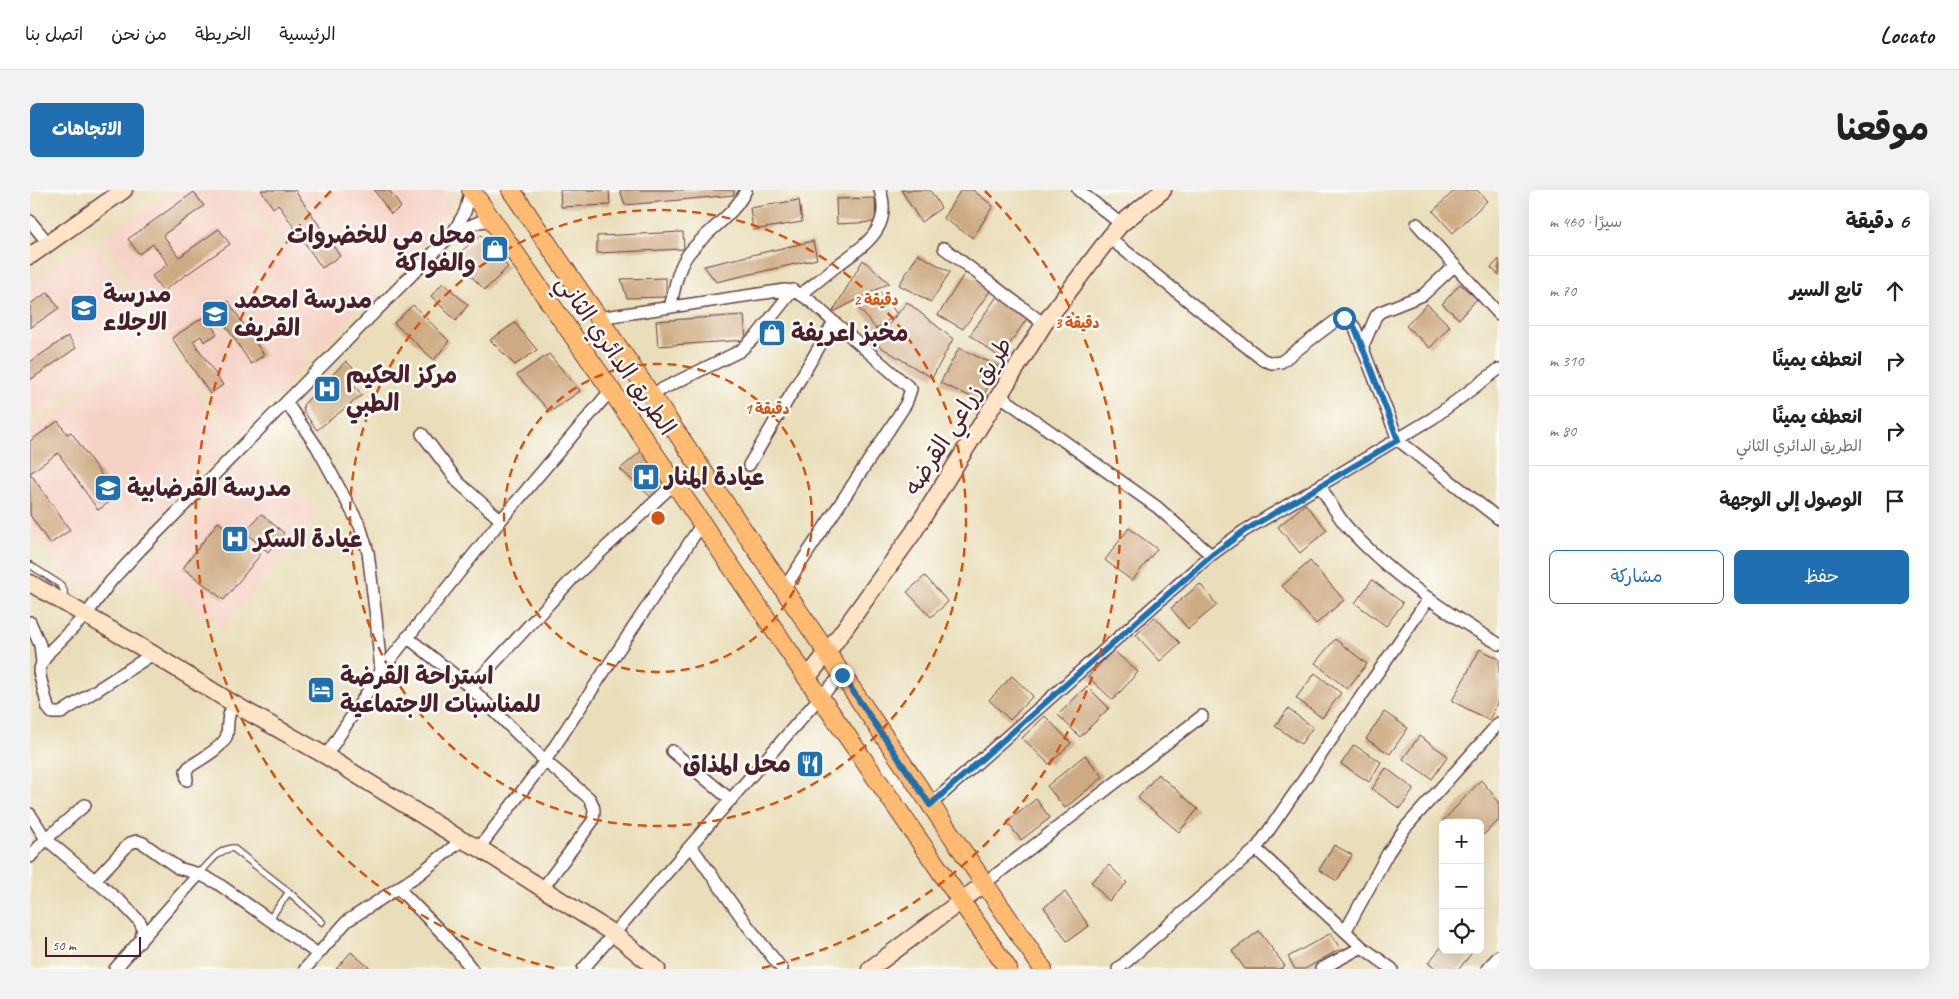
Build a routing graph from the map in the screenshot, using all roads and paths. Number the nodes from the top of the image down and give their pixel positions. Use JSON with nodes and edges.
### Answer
{"nodes":[{"id":1,"x":124,"y":190,"type":"edge"},
{"id":2,"x":471,"y":190,"type":"edge"},
{"id":3,"x":510,"y":190,"type":"edge"},
{"id":4,"x":746,"y":190,"type":"edge"},
{"id":5,"x":880,"y":190,"type":"edge"},
{"id":6,"x":1078,"y":190,"type":"edge"},
{"id":7,"x":1163,"y":190,"type":"edge"},
{"id":8,"x":492,"y":220,"type":"junction"},
{"id":9,"x":30,"y":221,"type":"edge"},
{"id":10,"x":1121,"y":224,"type":"junction"},
{"id":11,"x":1417,"y":224,"type":"dead end"},
{"id":12,"x":453,"y":233,"type":"junction"},
{"id":13,"x":1108,"y":238,"type":"junction"},
{"id":14,"x":48,"y":243,"type":"junction"},
{"id":15,"x":944,"y":248,"type":"dead end"},
{"id":16,"x":30,"y":256,"type":"edge"},
{"id":17,"x":1454,"y":266,"type":"junction"},
{"id":18,"x":797,"y":292,"type":"junction"},
{"id":19,"x":670,"y":307,"type":"junction"},
{"id":20,"x":1499,"y":314,"type":"edge"},
{"id":21,"x":598,"y":318,"type":"junction"},
{"id":22,"x":834,"y":322,"type":"junction"},
{"id":23,"x":1044,"y":324,"type":"junction"},
{"id":24,"x":1362,"y":348,"type":"junction"},
{"id":25,"x":1499,"y":369,"type":"edge"},
{"id":26,"x":611,"y":390,"type":"junction"},
{"id":27,"x":650,"y":395,"type":"junction"},
{"id":28,"x":999,"y":395,"type":"junction"},
{"id":29,"x":286,"y":402,"type":"junction"},
{"id":30,"x":422,"y":434,"type":"dead end"},
{"id":31,"x":1398,"y":440,"type":"junction"},
{"id":32,"x":749,"y":465,"type":"dead end"},
{"id":33,"x":675,"y":483,"type":"junction"},
{"id":34,"x":1320,"y":486,"type":"junction"},
{"id":35,"x":1499,"y":519,"type":"edge"},
{"id":36,"x":501,"y":520,"type":"junction"},
{"id":37,"x":702,"y":522,"type":"junction"},
{"id":38,"x":1211,"y":556,"type":"junction"},
{"id":39,"x":30,"y":565,"type":"edge"},
{"id":40,"x":30,"y":583,"type":"edge"},
{"id":41,"x":784,"y":590,"type":"junction"},
{"id":42,"x":1429,"y":598,"type":"junction"},
{"id":43,"x":64,"y":602,"type":"junction"},
{"id":44,"x":86,"y":615,"type":"junction"},
{"id":45,"x":30,"y":622,"type":"edge"},
{"id":46,"x":407,"y":637,"type":"junction"},
{"id":47,"x":1499,"y":644,"type":"edge"},
{"id":48,"x":827,"y":653,"type":"junction"},
{"id":49,"x":153,"y":654,"type":"junction"},
{"id":50,"x":42,"y":663,"type":"junction"},
{"id":51,"x":380,"y":671,"type":"junction"},
{"id":52,"x":842,"y":675,"type":"junction"},
{"id":53,"x":807,"y":678,"type":"junction"},
{"id":54,"x":471,"y":688,"type":"junction"},
{"id":55,"x":820,"y":697,"type":"junction"},
{"id":56,"x":234,"y":704,"type":"junction"},
{"id":57,"x":1202,"y":716,"type":"dead end"},
{"id":58,"x":1499,"y":723,"type":"edge"},
{"id":59,"x":672,"y":751,"type":"dead end"},
{"id":60,"x":326,"y":756,"type":"junction"},
{"id":61,"x":545,"y":761,"type":"junction"},
{"id":62,"x":186,"y":780,"type":"dead end"},
{"id":63,"x":731,"y":800,"type":"junction"},
{"id":64,"x":85,"y":805,"type":"dead end"},
{"id":65,"x":930,"y":805,"type":"junction"},
{"id":66,"x":30,"y":814,"type":"edge"},
{"id":67,"x":46,"y":839,"type":"junction"},
{"id":68,"x":462,"y":840,"type":"junction"},
{"id":69,"x":691,"y":846,"type":"junction"},
{"id":70,"x":479,"y":848,"type":"junction"},
{"id":71,"x":1256,"y":849,"type":"junction"},
{"id":72,"x":30,"y":857,"type":"edge"},
{"id":73,"x":199,"y":874,"type":"junction"},
{"id":74,"x":94,"y":881,"type":"junction"},
{"id":75,"x":984,"y":884,"type":"junction"},
{"id":76,"x":398,"y":888,"type":"junction"},
{"id":77,"x":543,"y":888,"type":"junction"},
{"id":78,"x":289,"y":892,"type":"junction"},
{"id":79,"x":962,"y":901,"type":"junction"},
{"id":80,"x":269,"y":920,"type":"junction"},
{"id":81,"x":322,"y":922,"type":"dead end"},
{"id":82,"x":1346,"y":930,"type":"junction"},
{"id":83,"x":614,"y":934,"type":"junction"},
{"id":84,"x":140,"y":942,"type":"junction"},
{"id":85,"x":1362,"y":947,"type":"junction"},
{"id":86,"x":318,"y":954,"type":"junction"},
{"id":87,"x":1499,"y":956,"type":"edge"},
{"id":88,"x":115,"y":969,"type":"edge"},
{"id":89,"x":305,"y":969,"type":"edge"},
{"id":90,"x":472,"y":969,"type":"edge"},
{"id":91,"x":583,"y":969,"type":"edge"},
{"id":92,"x":657,"y":969,"type":"edge"},
{"id":93,"x":782,"y":969,"type":"edge"},
{"id":94,"x":870,"y":969,"type":"edge"},
{"id":95,"x":1008,"y":969,"type":"edge"},
{"id":96,"x":1043,"y":969,"type":"edge"},
{"id":97,"x":1118,"y":969,"type":"edge"},
{"id":98,"x":1321,"y":969,"type":"edge"},
{"id":99,"x":1392,"y":969,"type":"edge"},
{"id":100,"x":1487,"y":969,"type":"edge"}],
"edges":[{"from":1,"to":14,"type":"street"},
{"from":2,"to":8,"type":"main road","name":"الطريق الدائري الثاني"},
{"from":2,"to":12,"type":"street"},
{"from":3,"to":21,"type":"main road","name":"الطريق الدائري الثاني"},
{"from":4,"to":19,"type":"street"},
{"from":5,"to":18,"type":"street"},
{"from":6,"to":10,"type":"street"},
{"from":7,"to":10,"type":"street","name":"طريق زراعي القرضه"},
{"from":8,"to":12,"type":"street"},
{"from":8,"to":26,"type":"main road","name":"الطريق الدائري الثاني"},
{"from":9,"to":14,"type":"street"},
{"from":10,"to":13,"type":"street","name":"طريق زراعي القرضه"},
{"from":11,"to":17,"type":"street"},
{"from":12,"to":29,"type":"street"},
{"from":13,"to":23,"type":"street","name":"طريق زراعي القرضه"},
{"from":13,"to":24,"type":"street"},
{"from":14,"to":16,"type":"street"},
{"from":15,"to":23,"type":"street"},
{"from":17,"to":20,"type":"street"},
{"from":17,"to":24,"type":"street"},
{"from":18,"to":19,"type":"street"},
{"from":18,"to":22,"type":"street"},
{"from":18,"to":27,"type":"street"},
{"from":19,"to":21,"type":"street"},
{"from":21,"to":27,"type":"main road","name":"الطريق الدائري الثاني"},
{"from":22,"to":32,"type":"street"},
{"from":22,"to":41,"type":"street"},
{"from":23,"to":28,"type":"street","name":"طريق زراعي القرضه"},
{"from":24,"to":31,"type":"street"},
{"from":25,"to":31,"type":"street"},
{"from":26,"to":33,"type":"main road","name":"الطريق الدائري الثاني"},
{"from":26,"to":36,"type":"street"},
{"from":27,"to":41,"type":"main road","name":"الطريق الدائري الثاني"},
{"from":28,"to":38,"type":"street"},
{"from":28,"to":48,"type":"street","name":"طريق زراعي القرضه"},
{"from":29,"to":44,"type":"street"},
{"from":29,"to":51,"type":"street"},
{"from":30,"to":36,"type":"street"},
{"from":31,"to":34,"type":"street"},
{"from":31,"to":35,"type":"street"},
{"from":33,"to":37,"type":"main road","name":"الطريق الدائري الثاني"},
{"from":33,"to":54,"type":"street"},
{"from":34,"to":38,"type":"street"},
{"from":34,"to":42,"type":"street"},
{"from":36,"to":46,"type":"street"},
{"from":37,"to":53,"type":"main road","name":"الطريق الدائري الثاني"},
{"from":37,"to":61,"type":"street"},
{"from":38,"to":65,"type":"street"},
{"from":39,"to":43,"type":"lane"},
{"from":40,"to":43,"type":"street"},
{"from":41,"to":48,"type":"main road","name":"الطريق الدائري الثاني"},
{"from":42,"to":47,"type":"street"},
{"from":42,"to":71,"type":"street"},
{"from":43,"to":44,"type":"street"},
{"from":44,"to":49,"type":"street"},
{"from":44,"to":50,"type":"street"},
{"from":45,"to":50,"type":"street"},
{"from":46,"to":51,"type":"street"},
{"from":46,"to":54,"type":"street"},
{"from":48,"to":52,"type":"main road","name":"الطريق الدائري الثاني"},
{"from":48,"to":53,"type":"street","name":"طريق زراعي القرضه"},
{"from":49,"to":50,"type":"street"},
{"from":49,"to":56,"type":"street"},
{"from":51,"to":60,"type":"street"},
{"from":52,"to":55,"type":"street"},
{"from":52,"to":65,"type":"main road","name":"الطريق الدائري الثاني"},
{"from":53,"to":55,"type":"main road","name":"الطريق الدائري الثاني"},
{"from":54,"to":61,"type":"street"},
{"from":55,"to":63,"type":"street"},
{"from":55,"to":79,"type":"main road","name":"الطريق الدائري الثاني"},
{"from":56,"to":60,"type":"street"},
{"from":56,"to":62,"type":"street"},
{"from":57,"to":75,"type":"street"},
{"from":58,"to":82,"type":"street"},
{"from":59,"to":63,"type":"street"},
{"from":60,"to":68,"type":"street"},
{"from":61,"to":70,"type":"street"},
{"from":61,"to":77,"type":"street"},
{"from":63,"to":69,"type":"street"},
{"from":64,"to":67,"type":"street"},
{"from":65,"to":75,"type":"main road","name":"الطريق الدائري الثاني"},
{"from":66,"to":67,"type":"street"},
{"from":67,"to":72,"type":"street"},
{"from":67,"to":74,"type":"street"},
{"from":68,"to":70,"type":"street"},
{"from":68,"to":76,"type":"street"},
{"from":69,"to":83,"type":"street"},
{"from":69,"to":93,"type":"street"},
{"from":70,"to":77,"type":"street"},
{"from":71,"to":82,"type":"street"},
{"from":71,"to":97,"type":"street"},
{"from":73,"to":74,"type":"street"},
{"from":73,"to":78,"type":"lane"},
{"from":73,"to":80,"type":"street"},
{"from":73,"to":84,"type":"street"},
{"from":74,"to":84,"type":"street"},
{"from":75,"to":79,"type":"street"},
{"from":75,"to":96,"type":"main road","name":"الطريق الدائري الثاني"},
{"from":76,"to":86,"type":"street"},
{"from":76,"to":90,"type":"street"},
{"from":77,"to":83,"type":"street"},
{"from":78,"to":80,"type":"lane"},
{"from":78,"to":81,"type":"lane"},
{"from":79,"to":94,"type":"street"},
{"from":79,"to":95,"type":"main road","name":"الطريق الدائري الثاني"},
{"from":80,"to":86,"type":"street"},
{"from":82,"to":85,"type":"street"},
{"from":83,"to":91,"type":"street"},
{"from":83,"to":92,"type":"street"},
{"from":84,"to":88,"type":"street"},
{"from":85,"to":98,"type":"street"},
{"from":85,"to":99,"type":"street"},
{"from":86,"to":89,"type":"street"},
{"from":87,"to":100,"type":"street"}]}
